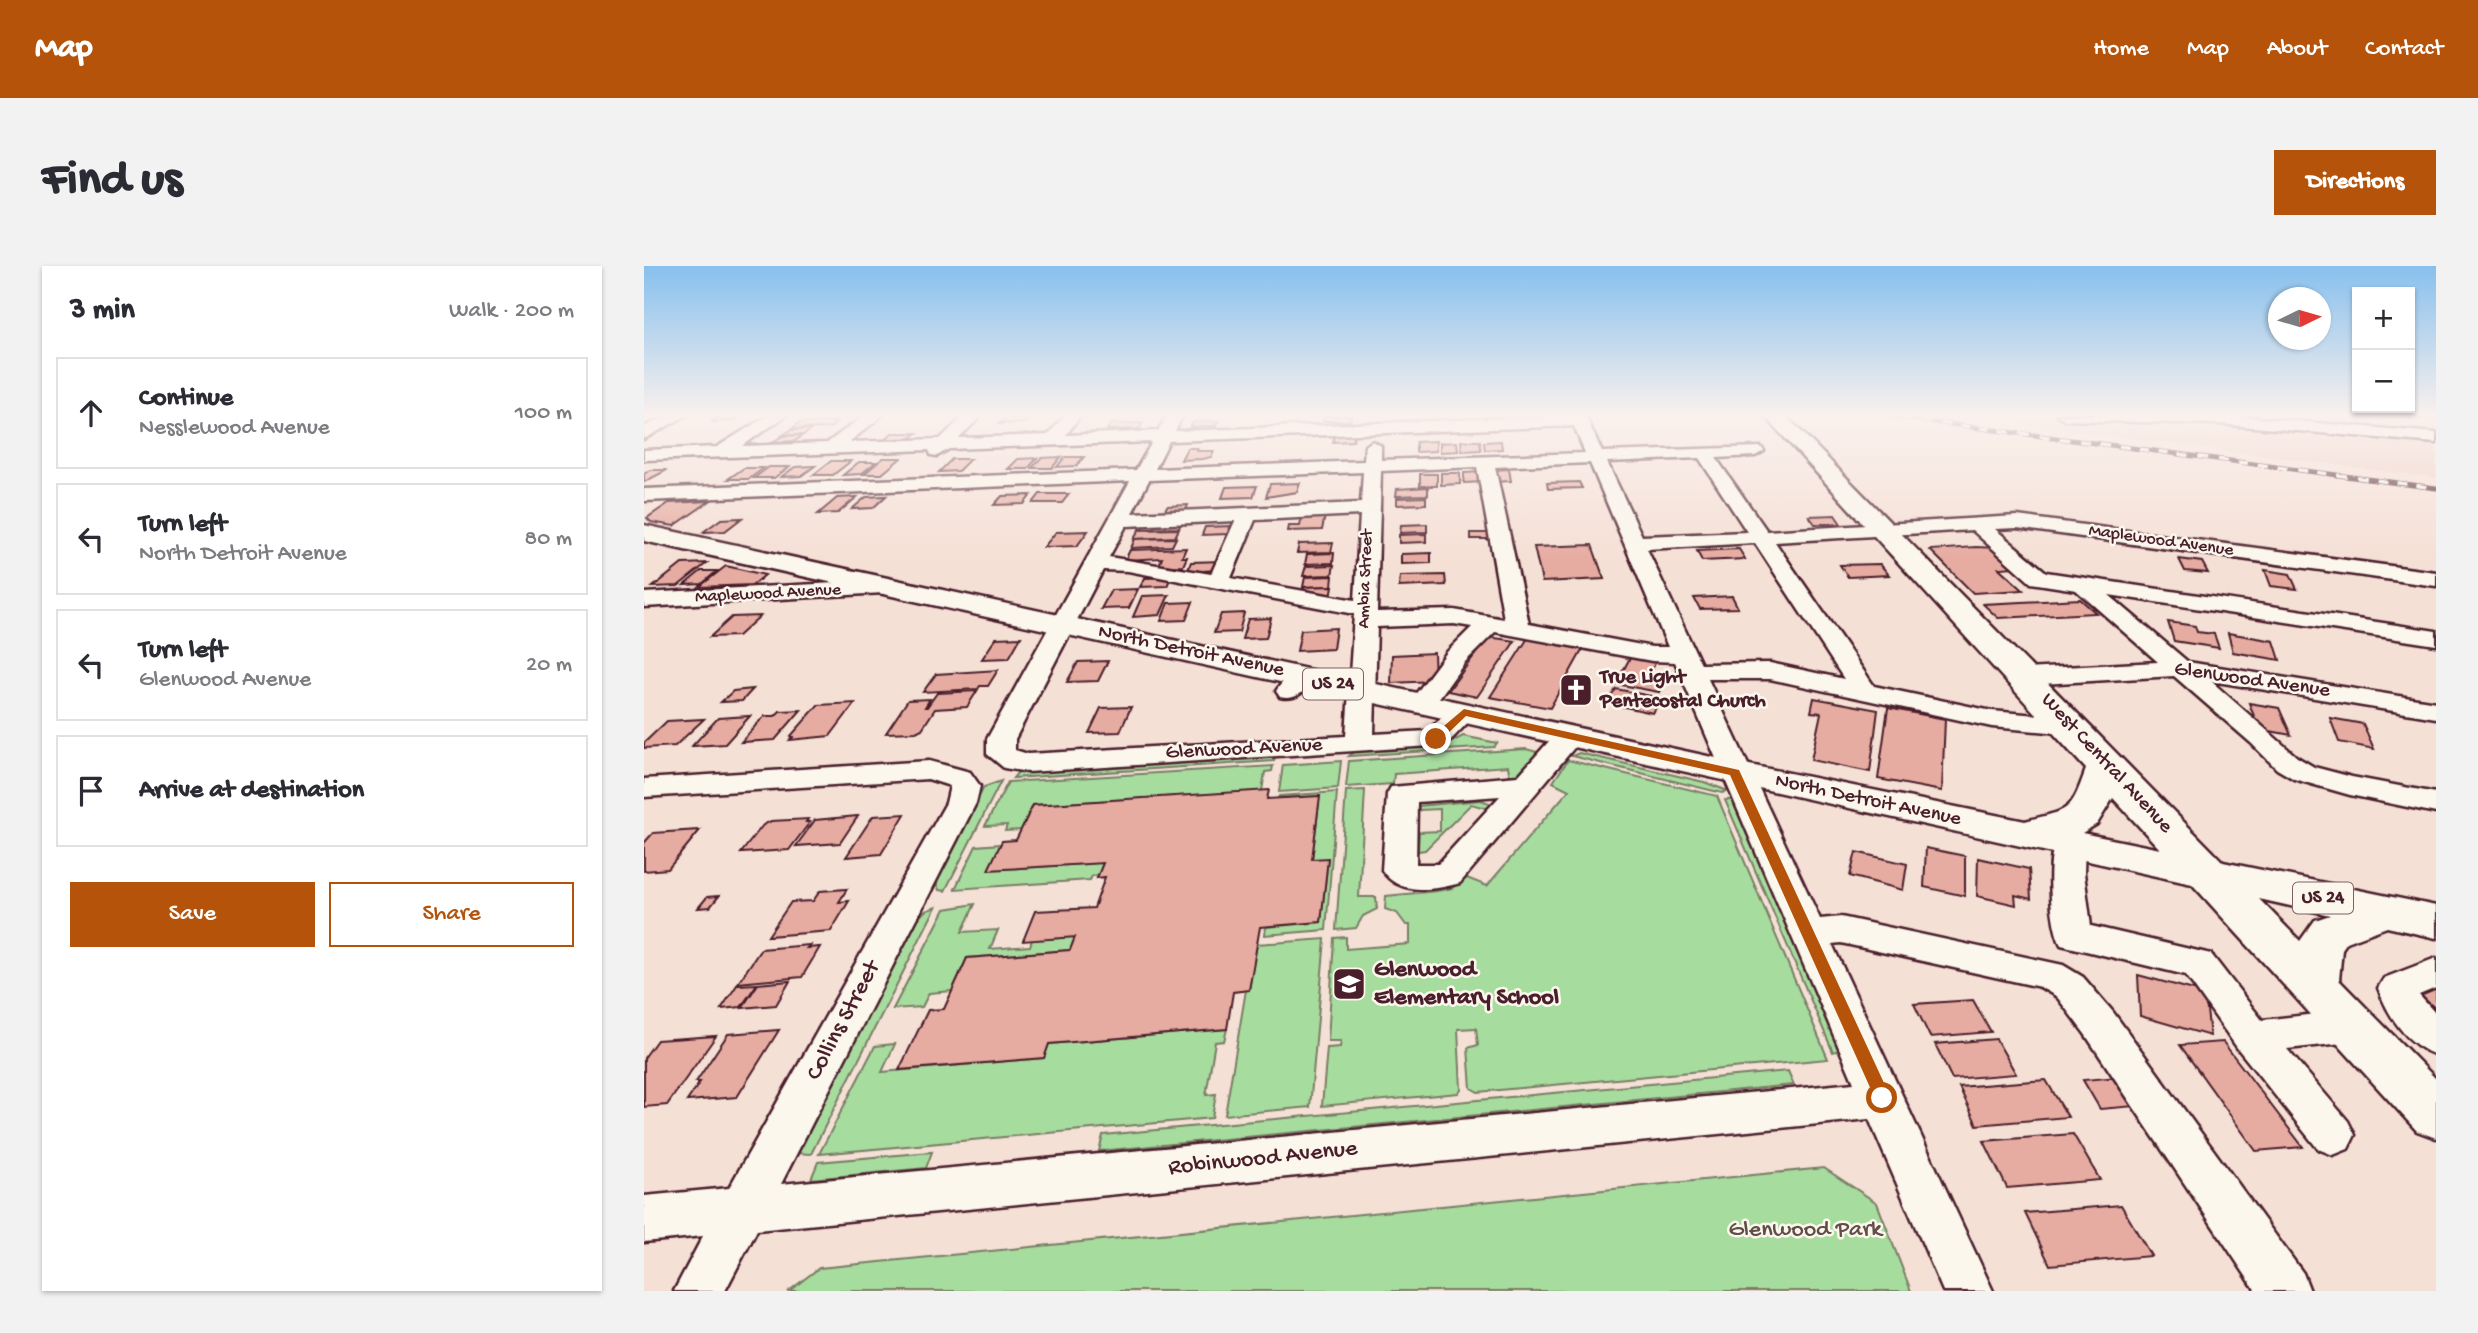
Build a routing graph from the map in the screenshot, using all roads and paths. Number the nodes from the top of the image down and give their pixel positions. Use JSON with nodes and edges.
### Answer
{"nodes":[{"id":1,"x":704,"y":463,"type":"edge"},
{"id":2,"x":923,"y":463,"type":"edge"},
{"id":3,"x":1148,"y":463,"type":"edge"},
{"id":4,"x":1372,"y":463,"type":"edge"},
{"id":5,"x":1444,"y":463,"type":"edge"},
{"id":6,"x":1485,"y":463,"type":"edge"},
{"id":7,"x":1599,"y":463,"type":"edge"},
{"id":8,"x":1711,"y":463,"type":"edge"},
{"id":9,"x":1820,"y":463,"type":"edge"},
{"id":10,"x":1372,"y":466,"type":"junction"},
{"id":11,"x":1141,"y":475,"type":"junction"},
{"id":12,"x":901,"y":485,"type":"junction"},
{"id":13,"x":648,"y":498,"type":"edge"},
{"id":14,"x":1368,"y":509,"type":"junction"},
{"id":15,"x":1248,"y":514,"type":"junction"},
{"id":16,"x":1118,"y":520,"type":"junction"},
{"id":17,"x":1977,"y":524,"type":"junction"},
{"id":18,"x":1885,"y":530,"type":"junction"},
{"id":19,"x":644,"y":533,"type":"edge"},
{"id":20,"x":1760,"y":537,"type":"junction"},
{"id":21,"x":1634,"y":543,"type":"junction"},
{"id":22,"x":1095,"y":563,"type":"junction"},
{"id":23,"x":2436,"y":579,"type":"edge"},
{"id":24,"x":1219,"y":581,"type":"junction"},
{"id":25,"x":2082,"y":585,"type":"junction"},
{"id":26,"x":893,"y":587,"type":"junction"},
{"id":27,"x":644,"y":600,"type":"edge"},
{"id":28,"x":1364,"y":615,"type":"junction"},
{"id":29,"x":1062,"y":624,"type":"junction"},
{"id":30,"x":1489,"y":624,"type":"junction"},
{"id":31,"x":1518,"y":629,"type":"junction"},
{"id":32,"x":2436,"y":638,"type":"edge"},
{"id":33,"x":1688,"y":663,"type":"junction"},
{"id":34,"x":2179,"y":668,"type":"junction"},
{"id":35,"x":2025,"y":677,"type":"junction"},
{"id":36,"x":1362,"y":690,"type":"junction"},
{"id":37,"x":1865,"y":691,"type":"junction"},
{"id":38,"x":1422,"y":703,"type":"junction"},
{"id":39,"x":2436,"y":710,"type":"edge"},
{"id":40,"x":1464,"y":712,"type":"junction"},
{"id":41,"x":2071,"y":726,"type":"junction"},
{"id":42,"x":1569,"y":736,"type":"junction"},
{"id":43,"x":1360,"y":743,"type":"junction"},
{"id":44,"x":2106,"y":764,"type":"junction"},
{"id":45,"x":1735,"y":772,"type":"junction"},
{"id":46,"x":1526,"y":785,"type":"dead end"},
{"id":47,"x":644,"y":788,"type":"edge"},
{"id":48,"x":2436,"y":803,"type":"edge"},
{"id":49,"x":2023,"y":834,"type":"junction"},
{"id":50,"x":2069,"y":844,"type":"junction"},
{"id":51,"x":2209,"y":874,"type":"junction"},
{"id":52,"x":2421,"y":923,"type":"edge"},
{"id":53,"x":1809,"y":934,"type":"junction"},
{"id":54,"x":2436,"y":972,"type":"edge"},
{"id":55,"x":2315,"y":986,"type":"junction"},
{"id":56,"x":2352,"y":1026,"type":"junction"},
{"id":57,"x":2434,"y":1035,"type":"edge"},
{"id":58,"x":2252,"y":1037,"type":"junction"},
{"id":59,"x":2427,"y":1094,"type":"edge"},
{"id":60,"x":1882,"y":1098,"type":"junction"},
{"id":61,"x":2333,"y":1135,"type":"dead end"},
{"id":62,"x":744,"y":1209,"type":"junction"},
{"id":63,"x":644,"y":1219,"type":"edge"},
{"id":64,"x":699,"y":1291,"type":"edge"},
{"id":65,"x":1968,"y":1291,"type":"edge"},
{"id":66,"x":2285,"y":1291,"type":"edge"}],
"edges":[{"from":1,"to":13,"type":"street"},
{"from":2,"to":12,"type":"street"},
{"from":3,"to":11,"type":"street"},
{"from":4,"to":10,"type":"street","name":"Ambia Street"},
{"from":5,"to":10,"type":"street"},
{"from":6,"to":31,"type":"street"},
{"from":7,"to":21,"type":"street"},
{"from":8,"to":20,"type":"street"},
{"from":9,"to":18,"type":"main road","name":"West Central Avenue"},
{"from":10,"to":11,"type":"street"},
{"from":10,"to":14,"type":"street","name":"Ambia Street"},
{"from":11,"to":12,"type":"street"},
{"from":11,"to":16,"type":"street"},
{"from":12,"to":13,"type":"street"},
{"from":14,"to":15,"type":"street"},
{"from":14,"to":28,"type":"street","name":"Ambia Street"},
{"from":15,"to":16,"type":"street"},
{"from":15,"to":24,"type":"street"},
{"from":16,"to":22,"type":"street"},
{"from":17,"to":18,"type":"street","name":"Maplewood Avenue"},
{"from":17,"to":23,"type":"street","name":"Maplewood Avenue"},
{"from":17,"to":25,"type":"street"},
{"from":18,"to":20,"type":"street","name":"Maplewood Avenue"},
{"from":18,"to":35,"type":"main road","name":"West Central Avenue"},
{"from":19,"to":26,"type":"main road","name":"North Detroit Avenue","number":"US 24"},
{"from":20,"to":21,"type":"street","name":"Maplewood Avenue"},
{"from":20,"to":37,"type":"street"},
{"from":21,"to":33,"type":"street"},
{"from":22,"to":24,"type":"street"},
{"from":22,"to":29,"type":"street"},
{"from":24,"to":28,"type":"street"},
{"from":25,"to":32,"type":"street"},
{"from":25,"to":34,"type":"street"},
{"from":26,"to":27,"type":"street","name":"Maplewood Avenue"},
{"from":26,"to":29,"type":"main road","name":"North Detroit Avenue","number":"US 24"},
{"from":28,"to":30,"type":"street"},
{"from":28,"to":36,"type":"street","name":"Ambia Street"},
{"from":29,"to":36,"type":"main road","name":"North Detroit Avenue","number":"US 24"},
{"from":29,"to":43,"type":"street","name":"Glenwood Avenue"},
{"from":30,"to":31,"type":"street"},
{"from":30,"to":38,"type":"street"},
{"from":31,"to":33,"type":"street"},
{"from":33,"to":37,"type":"street"},
{"from":33,"to":45,"type":"street"},
{"from":34,"to":35,"type":"street","name":"Glenwood Avenue"},
{"from":34,"to":39,"type":"street","name":"Glenwood Avenue"},
{"from":34,"to":48,"type":"street"},
{"from":35,"to":41,"type":"main road","name":"West Central Avenue"},
{"from":36,"to":38,"type":"main road","name":"North Detroit Avenue","number":"US 24"},
{"from":36,"to":43,"type":"street","name":"Ambia Street"},
{"from":37,"to":41,"type":"street"},
{"from":38,"to":40,"type":"main road","name":"North Detroit Avenue","number":"US 24"},
{"from":40,"to":42,"type":"main road","name":"North Detroit Avenue","number":"US 24"},
{"from":40,"to":43,"type":"street","name":"Glenwood Avenue"},
{"from":41,"to":44,"type":"main road","name":"West Central Avenue"},
{"from":42,"to":45,"type":"main road","name":"North Detroit Avenue","number":"US 24"},
{"from":42,"to":46,"type":"street"},
{"from":44,"to":49,"type":"main road"},
{"from":44,"to":51,"type":"main road","name":"West Central Avenue"},
{"from":45,"to":49,"type":"main road","name":"North Detroit Avenue","number":"US 24"},
{"from":45,"to":53,"type":"street"},
{"from":47,"to":62,"type":"street","name":"Collins Street"},
{"from":49,"to":50,"type":"main road","name":"North Detroit Avenue","number":"US 24"},
{"from":50,"to":51,"type":"main road","name":"North Detroit Avenue","number":"US 24"},
{"from":50,"to":58,"type":"street"},
{"from":51,"to":52,"type":"main road","name":"North Detroit Avenue","number":"US 24"},
{"from":51,"to":55,"type":"main road","name":"West Central Avenue"},
{"from":52,"to":55,"type":"main road"},
{"from":53,"to":60,"type":"street"},
{"from":53,"to":66,"type":"street"},
{"from":54,"to":57,"type":"street"},
{"from":55,"to":56,"type":"main road","name":"West Central Avenue"},
{"from":56,"to":58,"type":"street"},
{"from":56,"to":59,"type":"main road","name":"West Central Avenue"},
{"from":58,"to":61,"type":"street"},
{"from":60,"to":62,"type":"street","name":"Robinwood Avenue"},
{"from":60,"to":65,"type":"street"},
{"from":62,"to":63,"type":"street","name":"Robinwood Avenue"},
{"from":62,"to":64,"type":"street","name":"Collins Street"}]}
